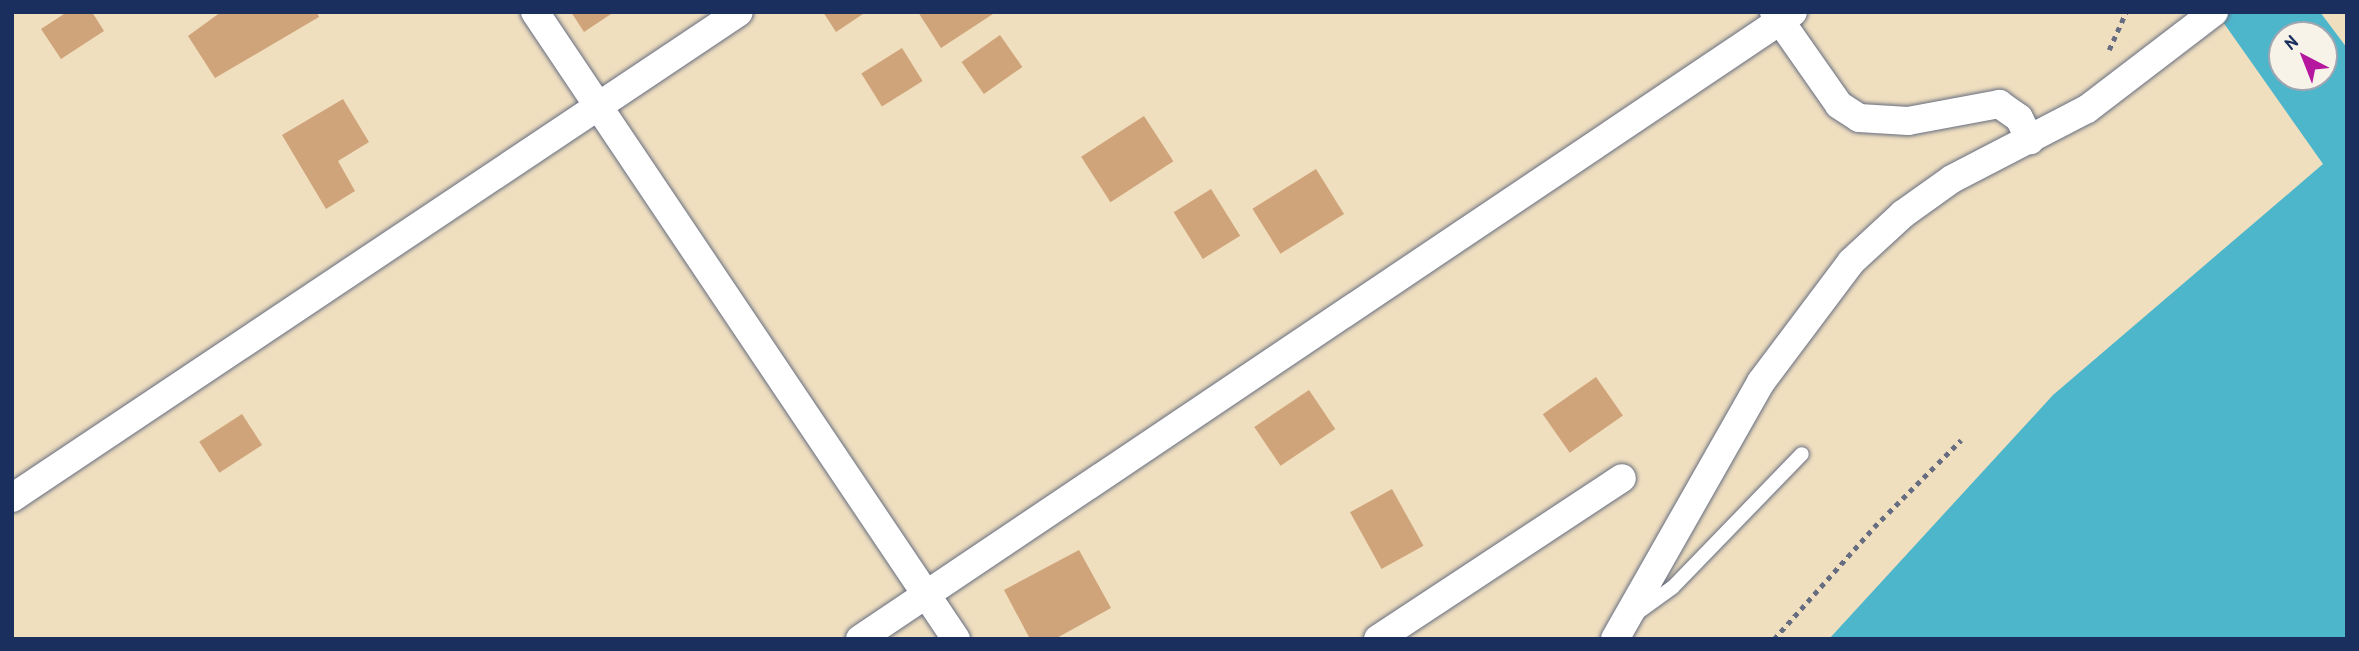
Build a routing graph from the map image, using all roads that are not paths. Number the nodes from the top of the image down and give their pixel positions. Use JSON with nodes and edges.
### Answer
{"nodes":[{"id":1,"x":535,"y":12,"type":"edge"},
{"id":2,"x":739,"y":12,"type":"edge"},
{"id":3,"x":1782,"y":15,"type":"edge"},
{"id":4,"x":2206,"y":17,"type":"edge"},
{"id":5,"x":598,"y":106,"type":"junction"},
{"id":6,"x":2030,"y":140,"type":"junction"},
{"id":7,"x":1802,"y":454,"type":"dead end"},
{"id":8,"x":1622,"y":478,"type":"dead end"},
{"id":9,"x":12,"y":498,"type":"edge"},
{"id":10,"x":926,"y":595,"type":"junction"},
{"id":11,"x":1621,"y":629,"type":"edge"},
{"id":12,"x":860,"y":639,"type":"edge"},
{"id":13,"x":956,"y":639,"type":"edge"},
{"id":14,"x":1378,"y":639,"type":"edge"}],
"edges":[{"from":1,"to":5,"type":"street"},
{"from":2,"to":5,"type":"street"},
{"from":3,"to":6,"type":"street"},
{"from":3,"to":10,"type":"street"},
{"from":4,"to":6,"type":"street"},
{"from":5,"to":9,"type":"street"},
{"from":5,"to":10,"type":"street"},
{"from":6,"to":11,"type":"street"},
{"from":7,"to":11,"type":"lane"},
{"from":8,"to":14,"type":"street"},
{"from":10,"to":12,"type":"street"},
{"from":10,"to":13,"type":"street"}]}
